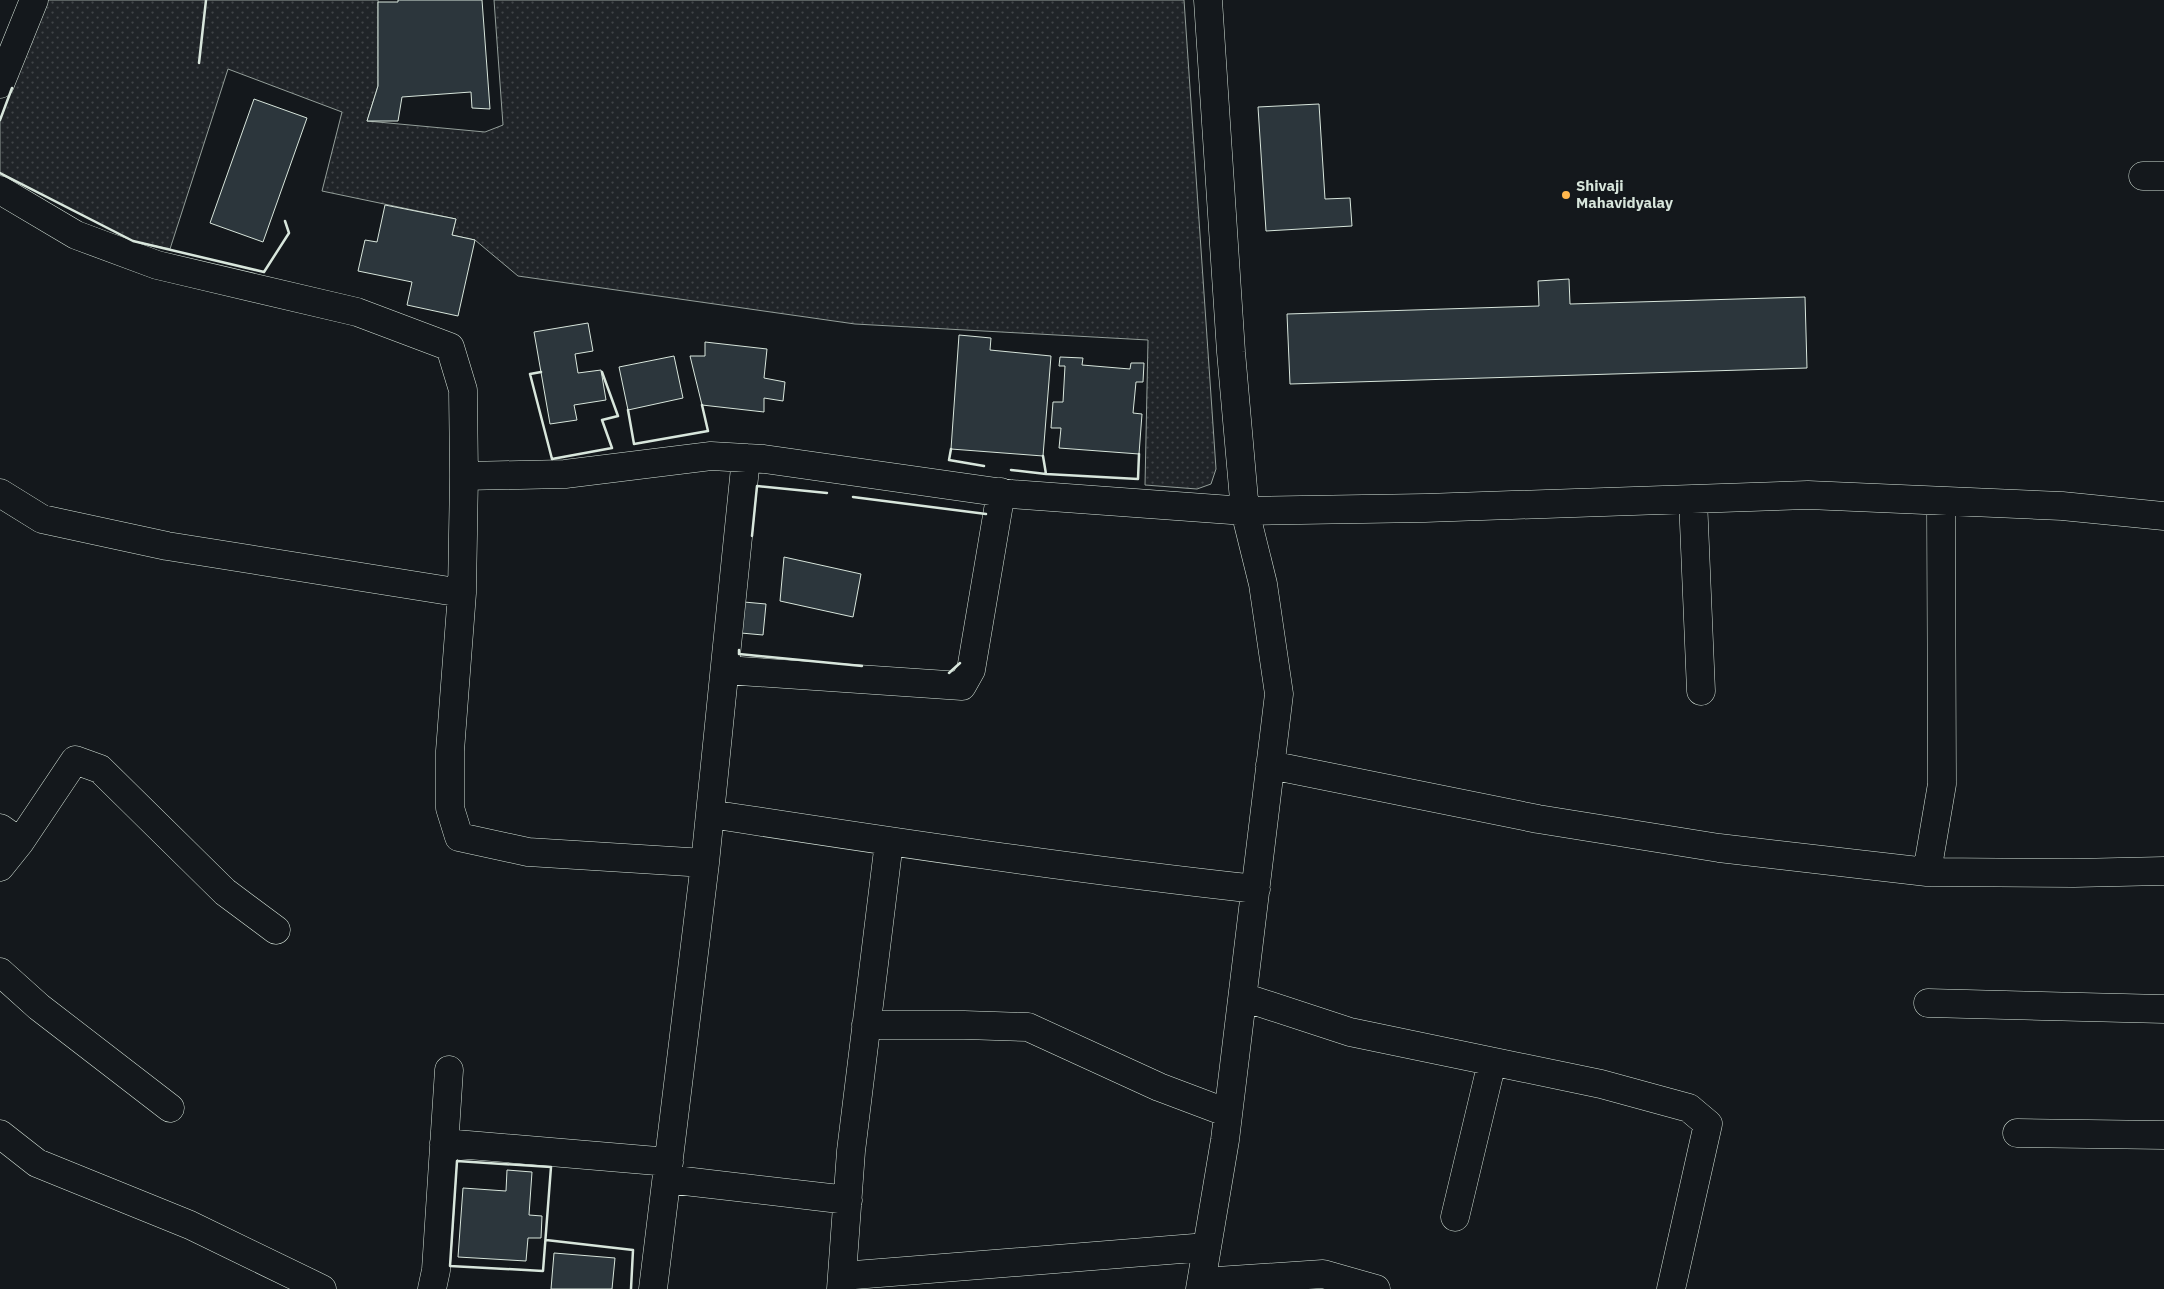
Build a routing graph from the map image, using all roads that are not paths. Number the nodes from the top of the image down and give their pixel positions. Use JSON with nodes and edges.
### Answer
{"nodes":[{"id":1,"x":34,"y":0,"type":"edge"},
{"id":2,"x":1208,"y":0,"type":"edge"},
{"id":3,"x":0,"y":84,"type":"edge"},
{"id":4,"x":0,"y":190,"type":"edge"},
{"id":5,"x":746,"y":458,"type":"junction"},
{"id":6,"x":464,"y":476,"type":"junction"},
{"id":7,"x":1000,"y":492,"type":"junction"},
{"id":8,"x":0,"y":493,"type":"edge"},
{"id":9,"x":1693,"y":499,"type":"junction"},
{"id":10,"x":1941,"y":501,"type":"junction"},
{"id":11,"x":1245,"y":511,"type":"junction"},
{"id":12,"x":2164,"y":516,"type":"edge"},
{"id":13,"x":462,"y":593,"type":"junction"},
{"id":14,"x":724,"y":670,"type":"junction"},
{"id":15,"x":1701,"y":691,"type":"dead end"},
{"id":16,"x":1270,"y":765,"type":"junction"},
{"id":17,"x":710,"y":814,"type":"junction"},
{"id":18,"x":10,"y":835,"type":"edge"},
{"id":19,"x":889,"y":842,"type":"junction"},
{"id":20,"x":705,"y":863,"type":"junction"},
{"id":21,"x":0,"y":867,"type":"edge"},
{"id":22,"x":2164,"y":871,"type":"edge"},
{"id":23,"x":1927,"y":872,"type":"junction"},
{"id":24,"x":1256,"y":889,"type":"junction"},
{"id":25,"x":276,"y":930,"type":"dead end"},
{"id":26,"x":0,"y":972,"type":"edge"},
{"id":27,"x":1243,"y":997,"type":"junction"},
{"id":28,"x":1928,"y":1003,"type":"dead end"},
{"id":29,"x":2164,"y":1009,"type":"edge"},
{"id":30,"x":866,"y":1025,"type":"junction"},
{"id":31,"x":1492,"y":1062,"type":"junction"},
{"id":32,"x":448,"y":1070,"type":"dead end"},
{"id":33,"x":170,"y":1108,"type":"dead end"},
{"id":34,"x":1228,"y":1113,"type":"junction"},
{"id":35,"x":2017,"y":1133,"type":"dead end"},
{"id":36,"x":0,"y":1134,"type":"edge"},
{"id":37,"x":2164,"y":1136,"type":"edge"},
{"id":38,"x":444,"y":1143,"type":"junction"},
{"id":39,"x":668,"y":1170,"type":"junction"},
{"id":40,"x":848,"y":1200,"type":"junction"},
{"id":41,"x":1455,"y":1217,"type":"dead end"},
{"id":42,"x":1207,"y":1247,"type":"junction"},
{"id":43,"x":842,"y":1282,"type":"edge"},
{"id":44,"x":1201,"y":1285,"type":"edge"},
{"id":45,"x":322,"y":1289,"type":"edge"},
{"id":46,"x":432,"y":1289,"type":"edge"},
{"id":47,"x":653,"y":1289,"type":"edge"},
{"id":48,"x":1376,"y":1289,"type":"edge"},
{"id":49,"x":1670,"y":1289,"type":"edge"}],
"edges":[{"from":1,"to":3,"type":"street"},
{"from":2,"to":11,"type":"street"},
{"from":4,"to":6,"type":"street"},
{"from":5,"to":6,"type":"street"},
{"from":5,"to":7,"type":"street"},
{"from":5,"to":14,"type":"street"},
{"from":6,"to":13,"type":"street"},
{"from":7,"to":11,"type":"street"},
{"from":7,"to":14,"type":"street"},
{"from":8,"to":13,"type":"street"},
{"from":9,"to":10,"type":"street"},
{"from":9,"to":11,"type":"street"},
{"from":9,"to":15,"type":"street"},
{"from":10,"to":12,"type":"street"},
{"from":10,"to":23,"type":"street"},
{"from":11,"to":16,"type":"street"},
{"from":13,"to":20,"type":"street"},
{"from":14,"to":17,"type":"street"},
{"from":16,"to":23,"type":"street"},
{"from":16,"to":24,"type":"street"},
{"from":17,"to":19,"type":"street"},
{"from":17,"to":20,"type":"street"},
{"from":18,"to":21,"type":"street"},
{"from":18,"to":25,"type":"street"},
{"from":19,"to":24,"type":"street"},
{"from":19,"to":30,"type":"street"},
{"from":20,"to":39,"type":"street"},
{"from":22,"to":23,"type":"street"},
{"from":24,"to":27,"type":"street"},
{"from":26,"to":33,"type":"street"},
{"from":27,"to":31,"type":"street"},
{"from":27,"to":34,"type":"street"},
{"from":28,"to":29,"type":"street"},
{"from":30,"to":34,"type":"street"},
{"from":30,"to":40,"type":"street"},
{"from":31,"to":41,"type":"street"},
{"from":31,"to":49,"type":"street"},
{"from":32,"to":38,"type":"street"},
{"from":34,"to":42,"type":"street"},
{"from":35,"to":37,"type":"street"},
{"from":36,"to":45,"type":"street"},
{"from":38,"to":39,"type":"street"},
{"from":38,"to":46,"type":"street"},
{"from":39,"to":40,"type":"street"},
{"from":39,"to":47,"type":"street"},
{"from":40,"to":43,"type":"street"},
{"from":42,"to":43,"type":"street"},
{"from":42,"to":44,"type":"street"},
{"from":44,"to":48,"type":"street"}]}
